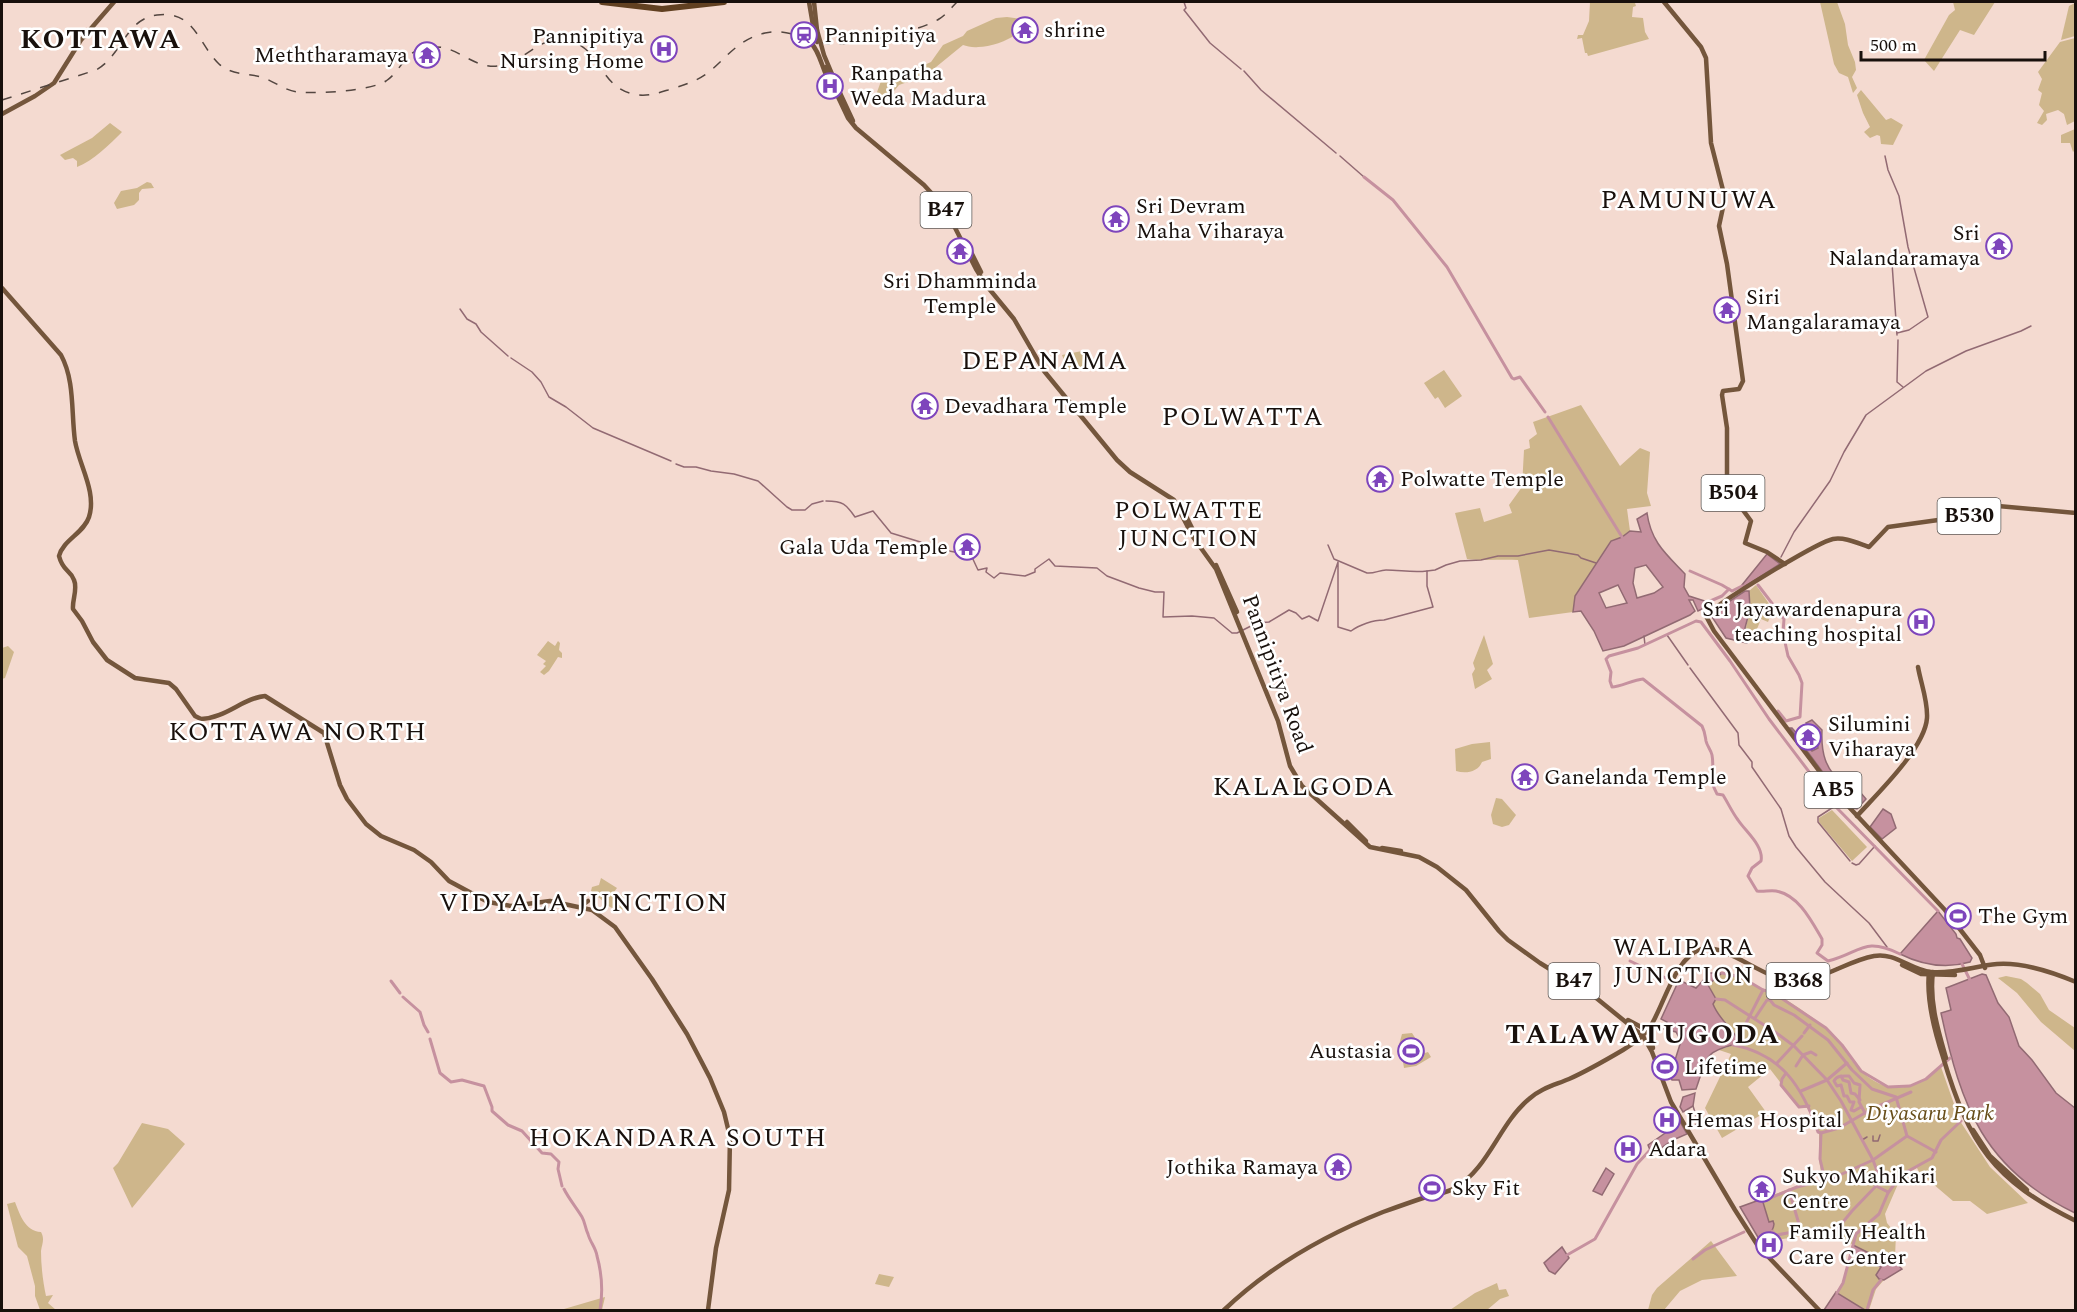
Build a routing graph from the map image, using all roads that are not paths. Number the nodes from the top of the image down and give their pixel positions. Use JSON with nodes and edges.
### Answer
{"nodes":[{"id":1,"x":114,"y":2,"type":"edge"},
{"id":2,"x":602,"y":2,"type":"edge"},
{"id":3,"x":622,"y":2,"type":"edge"},
{"id":4,"x":706,"y":2,"type":"edge"},
{"id":5,"x":723,"y":2,"type":"edge"},
{"id":6,"x":809,"y":2,"type":"edge"},
{"id":7,"x":814,"y":2,"type":"edge"},
{"id":8,"x":1664,"y":2,"type":"edge"},
{"id":9,"x":816,"y":30,"type":"junction"},
{"id":10,"x":810,"y":42,"type":"dead end"},
{"id":11,"x":819,"y":46,"type":"dead end"},
{"id":12,"x":832,"y":84,"type":"junction"},
{"id":13,"x":843,"y":99,"type":"junction"},
{"id":14,"x":2,"y":114,"type":"edge"},
{"id":15,"x":2,"y":288,"type":"edge"},
{"id":16,"x":2076,"y":513,"type":"edge"},
{"id":17,"x":1869,"y":547,"type":"joint"},
{"id":18,"x":1785,"y":564,"type":"junction"},
{"id":19,"x":1243,"y":630,"type":"junction"},
{"id":20,"x":1918,"y":667,"type":"dead end"},
{"id":21,"x":1857,"y":816,"type":"junction"},
{"id":22,"x":588,"y":901,"type":"dead end"},
{"id":23,"x":580,"y":907,"type":"junction"},
{"id":24,"x":1978,"y":954,"type":"junction"},
{"id":25,"x":1881,"y":955,"type":"junction"},
{"id":26,"x":2004,"y":964,"type":"junction"},
{"id":27,"x":1994,"y":965,"type":"junction"},
{"id":28,"x":1984,"y":968,"type":"junction"},
{"id":29,"x":1971,"y":970,"type":"junction"},
{"id":30,"x":1931,"y":973,"type":"junction"},
{"id":31,"x":1956,"y":973,"type":"junction"},
{"id":32,"x":1921,"y":974,"type":"junction"},
{"id":33,"x":1940,"y":975,"type":"junction"},
{"id":34,"x":2076,"y":982,"type":"edge"},
{"id":35,"x":1930,"y":984,"type":"junction"},
{"id":36,"x":1657,"y":1015,"type":"junction"},
{"id":37,"x":1629,"y":1023,"type":"junction"},
{"id":38,"x":1644,"y":1035,"type":"junction"},
{"id":39,"x":1629,"y":1046,"type":"junction"},
{"id":40,"x":1653,"y":1048,"type":"junction"},
{"id":41,"x":1653,"y":1056,"type":"junction"},
{"id":42,"x":2076,"y":1220,"type":"edge"},
{"id":43,"x":708,"y":1311,"type":"edge"},
{"id":44,"x":1224,"y":1311,"type":"edge"},
{"id":45,"x":1821,"y":1311,"type":"edge"}],
"edges":[{"from":1,"to":14,"type":"main road"},
{"from":2,"to":5,"type":"highway"},
{"from":3,"to":4,"type":"highway"},
{"from":6,"to":9,"type":"main road","number":"B47"},
{"from":7,"to":9,"type":"main road","number":"B47"},
{"from":8,"to":18,"type":"main road","number":"B504"},
{"from":9,"to":12,"type":"main road","name":"Pannipitiya Road","number":"B47","bridge":true},
{"from":9,"to":13,"type":"main road","name":"Pannipitiya Road","number":"B47","bridge":true},
{"from":10,"to":12,"type":"main road"},
{"from":11,"to":13,"type":"main road"},
{"from":12,"to":19,"type":"main road","name":"Pannipitiya Road","number":"B47"},
{"from":13,"to":19,"type":"main road","name":"Pannipitiya Road","number":"B47"},
{"from":15,"to":23,"type":"main road"},
{"from":16,"to":17,"type":"main road","number":"B530"},
{"from":17,"to":18,"type":"main road","number":"AB5"},
{"from":18,"to":21,"type":"main road","number":"AB5"},
{"from":19,"to":37,"type":"main road","name":"Pannipitiya Road","number":"B47"},
{"from":20,"to":21,"type":"main road"},
{"from":21,"to":24,"type":"main road","number":"AB5"},
{"from":22,"to":23,"type":"main road"},
{"from":23,"to":43,"type":"main road"},
{"from":24,"to":27,"type":"main road","number":"AB5"},
{"from":24,"to":28,"type":"main road","number":"AB5"},
{"from":24,"to":29,"type":"main road"},
{"from":25,"to":30,"type":"main road"},
{"from":25,"to":32,"type":"main road"},
{"from":25,"to":36,"type":"main road","number":"B368"},
{"from":26,"to":27,"type":"main road"},
{"from":26,"to":28,"type":"main road"},
{"from":26,"to":34,"type":"main road"},
{"from":27,"to":28,"type":"main road"},
{"from":28,"to":29,"type":"main road"},
{"from":29,"to":31,"type":"main road"},
{"from":30,"to":31,"type":"main road"},
{"from":30,"to":32,"type":"main road"},
{"from":30,"to":33,"type":"main road"},
{"from":30,"to":35,"type":"main road"},
{"from":31,"to":33,"type":"main road"},
{"from":32,"to":35,"type":"main road"},
{"from":33,"to":35,"type":"main road"},
{"from":35,"to":42,"type":"main road"},
{"from":36,"to":37,"type":"main road"},
{"from":36,"to":38,"type":"main road","number":"B368"},
{"from":36,"to":40,"type":"main road"},
{"from":37,"to":38,"type":"main road","name":"Pannipitiya Road","number":"B47"},
{"from":37,"to":39,"type":"main road"},
{"from":38,"to":39,"type":"main road"},
{"from":38,"to":40,"type":"main road","name":"Pannipitiya Road","number":"B47"},
{"from":38,"to":41,"type":"main road","name":"Pannipitiya Road","number":"B47"},
{"from":39,"to":41,"type":"main road"},
{"from":39,"to":44,"type":"main road"},
{"from":40,"to":45,"type":"main road","name":"Pannipitiya Road","number":"B47"},
{"from":41,"to":45,"type":"main road","name":"Pannipitiya Road","number":"B47"}]}
